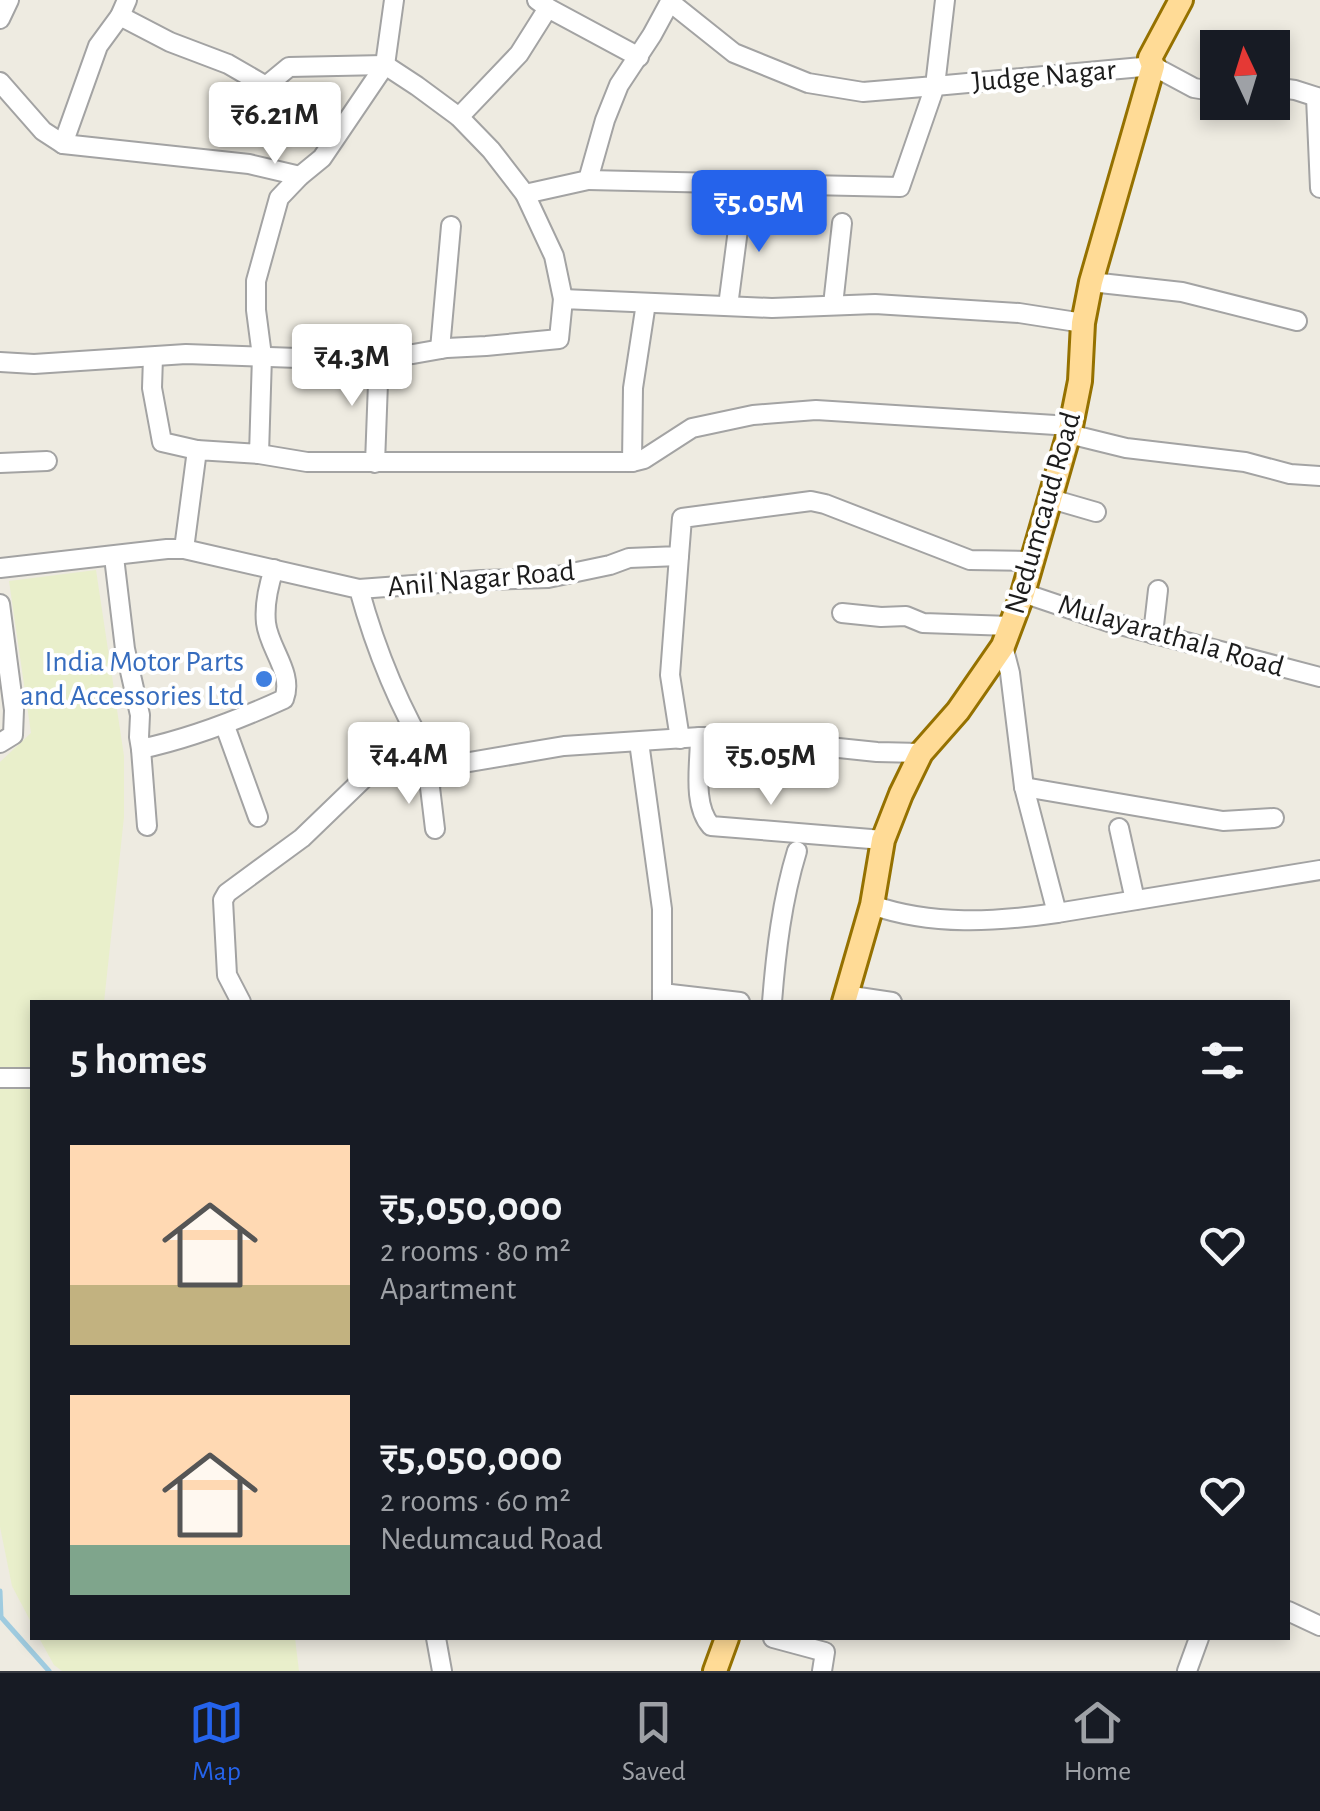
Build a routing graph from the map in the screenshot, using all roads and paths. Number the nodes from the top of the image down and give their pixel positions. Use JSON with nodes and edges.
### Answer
{"nodes":[{"id":1,"x":9,"y":0,"type":"edge"},
{"id":2,"x":394,"y":0,"type":"edge"},
{"id":3,"x":945,"y":0,"type":"edge"},
{"id":4,"x":1182,"y":0,"type":"edge"},
{"id":5,"x":671,"y":1,"type":"edge"},
{"id":6,"x":542,"y":4,"type":"edge"},
{"id":7,"x":123,"y":8,"type":"edge"},
{"id":8,"x":0,"y":19,"type":"edge"},
{"id":9,"x":639,"y":56,"type":"junction"},
{"id":10,"x":385,"y":65,"type":"junction"},
{"id":11,"x":1154,"y":66,"type":"junction"},
{"id":12,"x":0,"y":82,"type":"edge"},
{"id":13,"x":935,"y":86,"type":"junction"},
{"id":14,"x":1200,"y":89,"type":"edge"},
{"id":15,"x":1290,"y":89,"type":"edge"},
{"id":16,"x":1318,"y":97,"type":"edge"},
{"id":17,"x":459,"y":117,"type":"junction"},
{"id":18,"x":63,"y":144,"type":"junction"},
{"id":19,"x":300,"y":176,"type":"junction"},
{"id":20,"x":588,"y":180,"type":"junction"},
{"id":21,"x":1320,"y":188,"type":"edge"},
{"id":22,"x":525,"y":194,"type":"junction"},
{"id":23,"x":742,"y":199,"type":"dead end"},
{"id":24,"x":842,"y":223,"type":"dead end"},
{"id":25,"x":451,"y":226,"type":"dead end"},
{"id":26,"x":1090,"y":282,"type":"junction"},
{"id":27,"x":564,"y":299,"type":"junction"},
{"id":28,"x":646,"y":303,"type":"junction"},
{"id":29,"x":832,"y":305,"type":"junction"},
{"id":30,"x":728,"y":306,"type":"junction"},
{"id":31,"x":1296,"y":321,"type":"dead end"},
{"id":32,"x":1083,"y":323,"type":"junction"},
{"id":33,"x":440,"y":349,"type":"junction"},
{"id":34,"x":153,"y":356,"type":"junction"},
{"id":35,"x":262,"y":356,"type":"junction"},
{"id":36,"x":379,"y":356,"type":"junction"},
{"id":37,"x":0,"y":362,"type":"edge"},
{"id":38,"x":1070,"y":430,"type":"junction"},
{"id":39,"x":197,"y":450,"type":"junction"},
{"id":40,"x":260,"y":454,"type":"junction"},
{"id":41,"x":47,"y":460,"type":"dead end"},
{"id":42,"x":632,"y":462,"type":"junction"},
{"id":43,"x":0,"y":463,"type":"edge"},
{"id":44,"x":375,"y":463,"type":"junction"},
{"id":45,"x":1320,"y":476,"type":"edge"},
{"id":46,"x":1051,"y":499,"type":"junction"},
{"id":47,"x":1096,"y":512,"type":"dead end"},
{"id":48,"x":184,"y":549,"type":"junction"},
{"id":49,"x":114,"y":556,"type":"junction"},
{"id":50,"x":679,"y":556,"type":"junction"},
{"id":51,"x":1032,"y":561,"type":"junction"},
{"id":52,"x":0,"y":568,"type":"edge"},
{"id":53,"x":274,"y":569,"type":"junction"},
{"id":54,"x":360,"y":589,"type":"junction"},
{"id":55,"x":1158,"y":590,"type":"dead end"},
{"id":56,"x":1023,"y":593,"type":"junction"},
{"id":57,"x":0,"y":604,"type":"edge"},
{"id":58,"x":842,"y":613,"type":"dead end"},
{"id":59,"x":1154,"y":634,"type":"junction"},
{"id":60,"x":1007,"y":636,"type":"junction"},
{"id":61,"x":1320,"y":677,"type":"edge"},
{"id":62,"x":224,"y":726,"type":"junction"},
{"id":63,"x":413,"y":732,"type":"junction"},
{"id":64,"x":680,"y":738,"type":"junction"},
{"id":65,"x":700,"y":738,"type":"junction"},
{"id":66,"x":639,"y":742,"type":"junction"},
{"id":67,"x":0,"y":743,"type":"edge"},
{"id":68,"x":142,"y":749,"type":"junction"},
{"id":69,"x":921,"y":753,"type":"junction"},
{"id":70,"x":446,"y":766,"type":"junction"},
{"id":71,"x":1024,"y":787,"type":"junction"},
{"id":72,"x":258,"y":816,"type":"dead end"},
{"id":73,"x":1274,"y":818,"type":"dead end"},
{"id":74,"x":147,"y":826,"type":"dead end"},
{"id":75,"x":1119,"y":828,"type":"dead end"},
{"id":76,"x":436,"y":829,"type":"dead end"},
{"id":77,"x":883,"y":840,"type":"junction"},
{"id":78,"x":798,"y":851,"type":"dead end"},
{"id":79,"x":1320,"y":870,"type":"edge"},
{"id":80,"x":1134,"y":900,"type":"junction"},
{"id":81,"x":872,"y":905,"type":"junction"},
{"id":82,"x":1058,"y":913,"type":"junction"},
{"id":83,"x":662,"y":998,"type":"edge"},
{"id":84,"x":844,"y":999,"type":"edge"},
{"id":85,"x":240,"y":1000,"type":"edge"},
{"id":86,"x":701,"y":1000,"type":"edge"},
{"id":87,"x":772,"y":1000,"type":"edge"},
{"id":88,"x":0,"y":1078,"type":"edge"},
{"id":89,"x":30,"y":1078,"type":"edge"},
{"id":90,"x":1290,"y":1613,"type":"edge"},
{"id":91,"x":1320,"y":1626,"type":"edge"},
{"id":92,"x":436,"y":1640,"type":"edge"},
{"id":93,"x":726,"y":1640,"type":"edge"},
{"id":94,"x":780,"y":1640,"type":"edge"},
{"id":95,"x":1198,"y":1640,"type":"edge"},
{"id":96,"x":442,"y":1671,"type":"edge"},
{"id":97,"x":715,"y":1671,"type":"edge"},
{"id":98,"x":822,"y":1671,"type":"edge"},
{"id":99,"x":1187,"y":1671,"type":"edge"}],
"edges":[{"from":1,"to":8,"type":"street"},
{"from":2,"to":10,"type":"street"},
{"from":3,"to":13,"type":"street"},
{"from":4,"to":11,"type":"main road","name":"Nedumcaud Road"},
{"from":5,"to":9,"type":"street"},
{"from":5,"to":13,"type":"street","name":"Judge Nagar"},
{"from":6,"to":9,"type":"street"},
{"from":6,"to":17,"type":"street"},
{"from":7,"to":10,"type":"street"},
{"from":7,"to":18,"type":"street"},
{"from":9,"to":20,"type":"street"},
{"from":10,"to":17,"type":"street"},
{"from":10,"to":19,"type":"street"},
{"from":11,"to":13,"type":"street","name":"Judge Nagar"},
{"from":11,"to":14,"type":"street"},
{"from":11,"to":26,"type":"main road","name":"Nedumcaud Road"},
{"from":12,"to":18,"type":"street"},
{"from":13,"to":20,"type":"street"},
{"from":15,"to":16,"type":"street"},
{"from":16,"to":21,"type":"street"},
{"from":17,"to":22,"type":"street"},
{"from":18,"to":19,"type":"street"},
{"from":19,"to":35,"type":"street"},
{"from":20,"to":22,"type":"street"},
{"from":22,"to":27,"type":"street"},
{"from":23,"to":30,"type":"street"},
{"from":24,"to":29,"type":"street"},
{"from":25,"to":33,"type":"street"},
{"from":26,"to":31,"type":"street"},
{"from":26,"to":32,"type":"main road","name":"Nedumcaud Road"},
{"from":27,"to":28,"type":"street"},
{"from":27,"to":33,"type":"street"},
{"from":28,"to":30,"type":"street"},
{"from":28,"to":42,"type":"street"},
{"from":29,"to":30,"type":"street"},
{"from":29,"to":32,"type":"street"},
{"from":32,"to":38,"type":"main road","name":"Nedumcaud Road"},
{"from":33,"to":36,"type":"street"},
{"from":34,"to":35,"type":"street"},
{"from":34,"to":37,"type":"street"},
{"from":34,"to":39,"type":"street"},
{"from":35,"to":36,"type":"street"},
{"from":35,"to":40,"type":"street"},
{"from":36,"to":44,"type":"street"},
{"from":38,"to":42,"type":"street"},
{"from":38,"to":45,"type":"street"},
{"from":38,"to":46,"type":"main road","name":"Nedumcaud Road"},
{"from":39,"to":40,"type":"street"},
{"from":39,"to":48,"type":"street"},
{"from":40,"to":44,"type":"street"},
{"from":41,"to":43,"type":"street"},
{"from":42,"to":44,"type":"street"},
{"from":46,"to":47,"type":"street"},
{"from":46,"to":51,"type":"main road","name":"Nedumcaud Road"},
{"from":48,"to":49,"type":"street","name":"Anil Nagar Road"},
{"from":48,"to":53,"type":"street","name":"Anil Nagar Road"},
{"from":49,"to":52,"type":"street","name":"Anil Nagar Road"},
{"from":49,"to":68,"type":"street"},
{"from":50,"to":51,"type":"street"},
{"from":50,"to":54,"type":"street","name":"Anil Nagar Road"},
{"from":50,"to":64,"type":"street"},
{"from":51,"to":56,"type":"main road","name":"Nedumcaud Road"},
{"from":53,"to":54,"type":"street","name":"Anil Nagar Road"},
{"from":53,"to":62,"type":"street"},
{"from":54,"to":63,"type":"street"},
{"from":55,"to":59,"type":"street"},
{"from":56,"to":59,"type":"street","name":"Mulayarathala Road"},
{"from":56,"to":60,"type":"main road","name":"Nedumcaud Road"},
{"from":57,"to":67,"type":"street"},
{"from":58,"to":60,"type":"street"},
{"from":59,"to":61,"type":"street","name":"Mulayarathala Road"},
{"from":60,"to":69,"type":"main road","name":"Nedumcaud Road"},
{"from":60,"to":71,"type":"street"},
{"from":62,"to":68,"type":"street"},
{"from":62,"to":72,"type":"street"},
{"from":63,"to":70,"type":"street"},
{"from":63,"to":85,"type":"street"},
{"from":64,"to":65,"type":"street"},
{"from":64,"to":66,"type":"street"},
{"from":65,"to":69,"type":"street"},
{"from":65,"to":77,"type":"street"},
{"from":66,"to":70,"type":"street"},
{"from":66,"to":83,"type":"street"},
{"from":68,"to":74,"type":"street"},
{"from":69,"to":77,"type":"main road","name":"Nedumcaud Road"},
{"from":70,"to":76,"type":"street"},
{"from":71,"to":73,"type":"street"},
{"from":71,"to":82,"type":"street"},
{"from":75,"to":80,"type":"street"},
{"from":77,"to":81,"type":"main road","name":"Nedumcaud Road"},
{"from":78,"to":87,"type":"street"},
{"from":79,"to":80,"type":"street"},
{"from":80,"to":82,"type":"street"},
{"from":81,"to":82,"type":"street"},
{"from":81,"to":84,"type":"main road","name":"Nedumcaud Road"},
{"from":83,"to":86,"type":"street"},
{"from":88,"to":89,"type":"street"},
{"from":90,"to":91,"type":"street"},
{"from":92,"to":96,"type":"street"},
{"from":93,"to":97,"type":"main road"},
{"from":94,"to":98,"type":"street"},
{"from":95,"to":99,"type":"street"}]}
